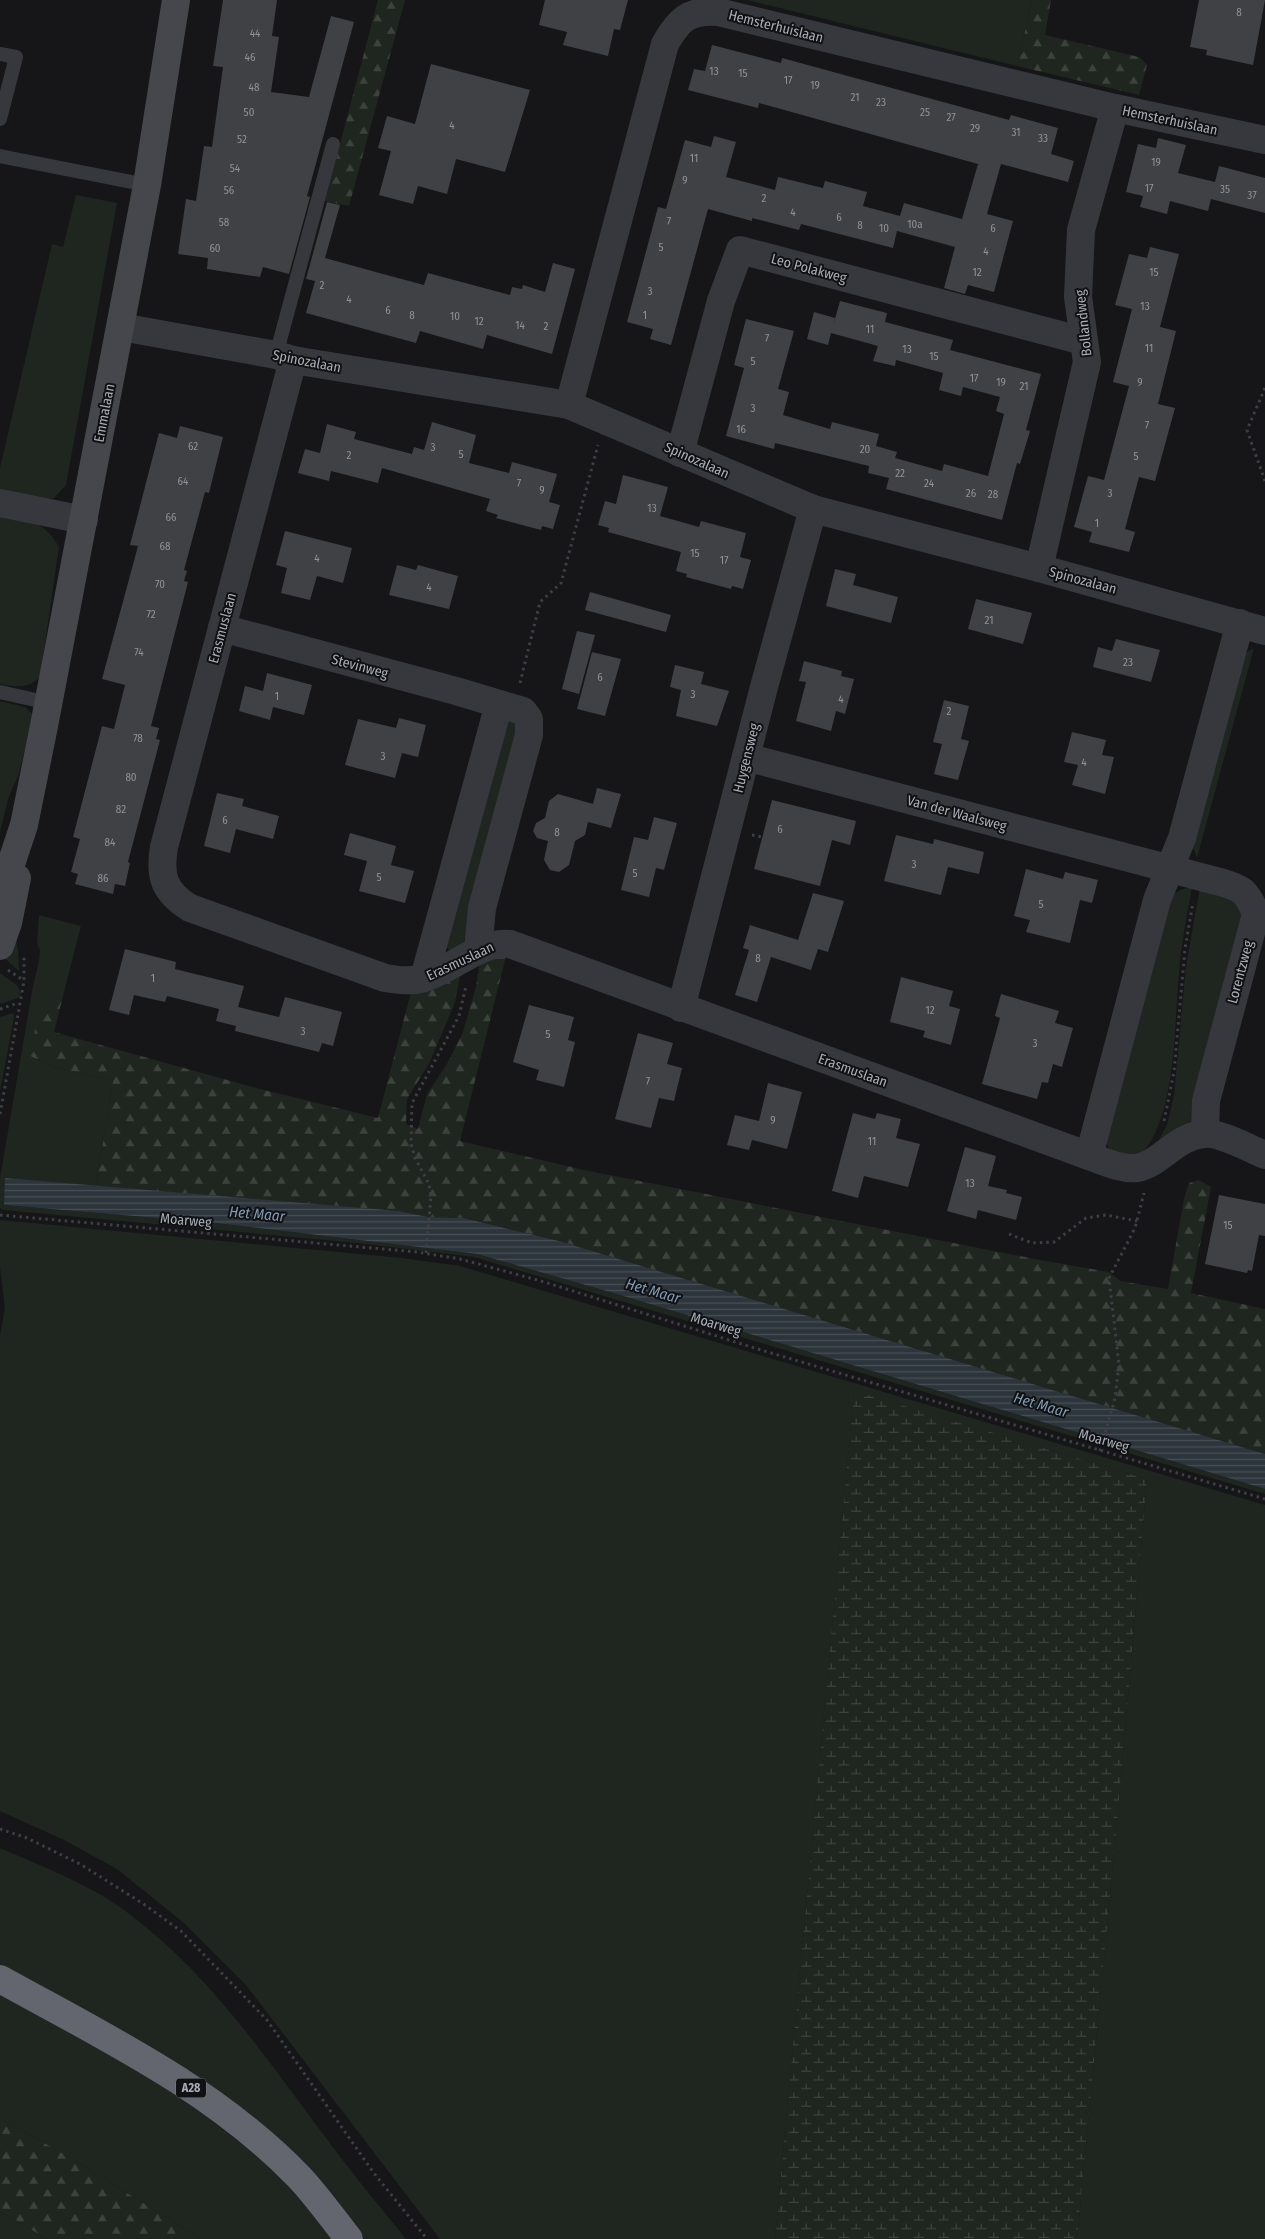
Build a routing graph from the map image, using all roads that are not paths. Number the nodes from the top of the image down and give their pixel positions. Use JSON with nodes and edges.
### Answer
{"nodes":[{"id":1,"x":176,"y":0,"type":"edge"},
{"id":2,"x":0,"y":54,"type":"edge"},
{"id":3,"x":1115,"y":108,"type":"junction"},
{"id":4,"x":0,"y":119,"type":"edge"},
{"id":5,"x":1265,"y":140,"type":"edge"},
{"id":6,"x":333,"y":144,"type":"dead end"},
{"id":7,"x":0,"y":156,"type":"edge"},
{"id":8,"x":147,"y":185,"type":"junction"},
{"id":9,"x":120,"y":327,"type":"junction"},
{"id":10,"x":1083,"y":341,"type":"junction"},
{"id":11,"x":285,"y":358,"type":"junction"},
{"id":12,"x":570,"y":405,"type":"junction"},
{"id":13,"x":680,"y":453,"type":"junction"},
{"id":14,"x":0,"y":503,"type":"edge"},
{"id":15,"x":813,"y":509,"type":"junction"},
{"id":16,"x":84,"y":520,"type":"junction"},
{"id":17,"x":1039,"y":568,"type":"junction"},
{"id":18,"x":1253,"y":627,"type":"edge"},
{"id":19,"x":222,"y":628,"type":"junction"},
{"id":20,"x":0,"y":692,"type":"edge"},
{"id":21,"x":48,"y":703,"type":"junction"},
{"id":22,"x":506,"y":706,"type":"junction"},
{"id":23,"x":746,"y":756,"type":"junction"},
{"id":24,"x":24,"y":825,"type":"junction"},
{"id":25,"x":1168,"y":869,"type":"junction"},
{"id":26,"x":0,"y":897,"type":"edge"},
{"id":27,"x":0,"y":946,"type":"edge"},
{"id":28,"x":478,"y":950,"type":"junction"},
{"id":29,"x":424,"y":978,"type":"junction"},
{"id":30,"x":681,"y":1008,"type":"junction"},
{"id":31,"x":1206,"y":1133,"type":"junction"},
{"id":32,"x":1089,"y":1156,"type":"junction"},
{"id":33,"x":1265,"y":1156,"type":"edge"},
{"id":34,"x":0,"y":1979,"type":"edge"},
{"id":35,"x":349,"y":2239,"type":"edge"}],
"edges":[{"from":1,"to":8,"type":"main road","name":"Emmalaan"},
{"from":2,"to":4,"type":"lane"},
{"from":3,"to":5,"type":"street","name":"Hemsterhuislaan"},
{"from":3,"to":10,"type":"street","name":"Bollandweg"},
{"from":3,"to":12,"type":"street","name":"Hemsterhuislaan"},
{"from":6,"to":11,"type":"lane"},
{"from":7,"to":8,"type":"lane"},
{"from":8,"to":9,"type":"main road","name":"Emmalaan"},
{"from":9,"to":11,"type":"street","name":"Spinozalaan"},
{"from":9,"to":16,"type":"main road","name":"Emmalaan"},
{"from":10,"to":13,"type":"street","name":"Leo Polakweg"},
{"from":10,"to":17,"type":"street","name":"Bollandweg"},
{"from":11,"to":12,"type":"street","name":"Spinozalaan"},
{"from":11,"to":19,"type":"street","name":"Erasmuslaan"},
{"from":12,"to":13,"type":"street","name":"Spinozalaan"},
{"from":13,"to":15,"type":"street","name":"Spinozalaan"},
{"from":14,"to":16,"type":"street"},
{"from":15,"to":17,"type":"street","name":"Spinozalaan"},
{"from":15,"to":23,"type":"street","name":"Huygensweg"},
{"from":16,"to":21,"type":"main road","name":"Emmalaan"},
{"from":17,"to":18,"type":"street","name":"Spinozalaan"},
{"from":18,"to":25,"type":"street"},
{"from":19,"to":22,"type":"street","name":"Stevinweg"},
{"from":19,"to":29,"type":"street","name":"Erasmuslaan"},
{"from":20,"to":21,"type":"lane"},
{"from":21,"to":24,"type":"main road","name":"Emmalaan"},
{"from":22,"to":28,"type":"street"},
{"from":22,"to":29,"type":"street"},
{"from":23,"to":25,"type":"street","name":"Van der Waalsweg"},
{"from":23,"to":30,"type":"street","name":"Huygensweg"},
{"from":24,"to":26,"type":"main road","name":"Emmalaan"},
{"from":24,"to":27,"type":"main road","name":"Emmalaan"},
{"from":25,"to":31,"type":"street","name":"Lorentzweg"},
{"from":25,"to":32,"type":"street"},
{"from":28,"to":29,"type":"street","name":"Erasmuslaan"},
{"from":28,"to":30,"type":"street","name":"Erasmuslaan"},
{"from":30,"to":32,"type":"street","name":"Erasmuslaan"},
{"from":31,"to":32,"type":"street","name":"Erasmuslaan"},
{"from":31,"to":33,"type":"street"},
{"from":34,"to":35,"type":"highway","number":"A28"}]}
